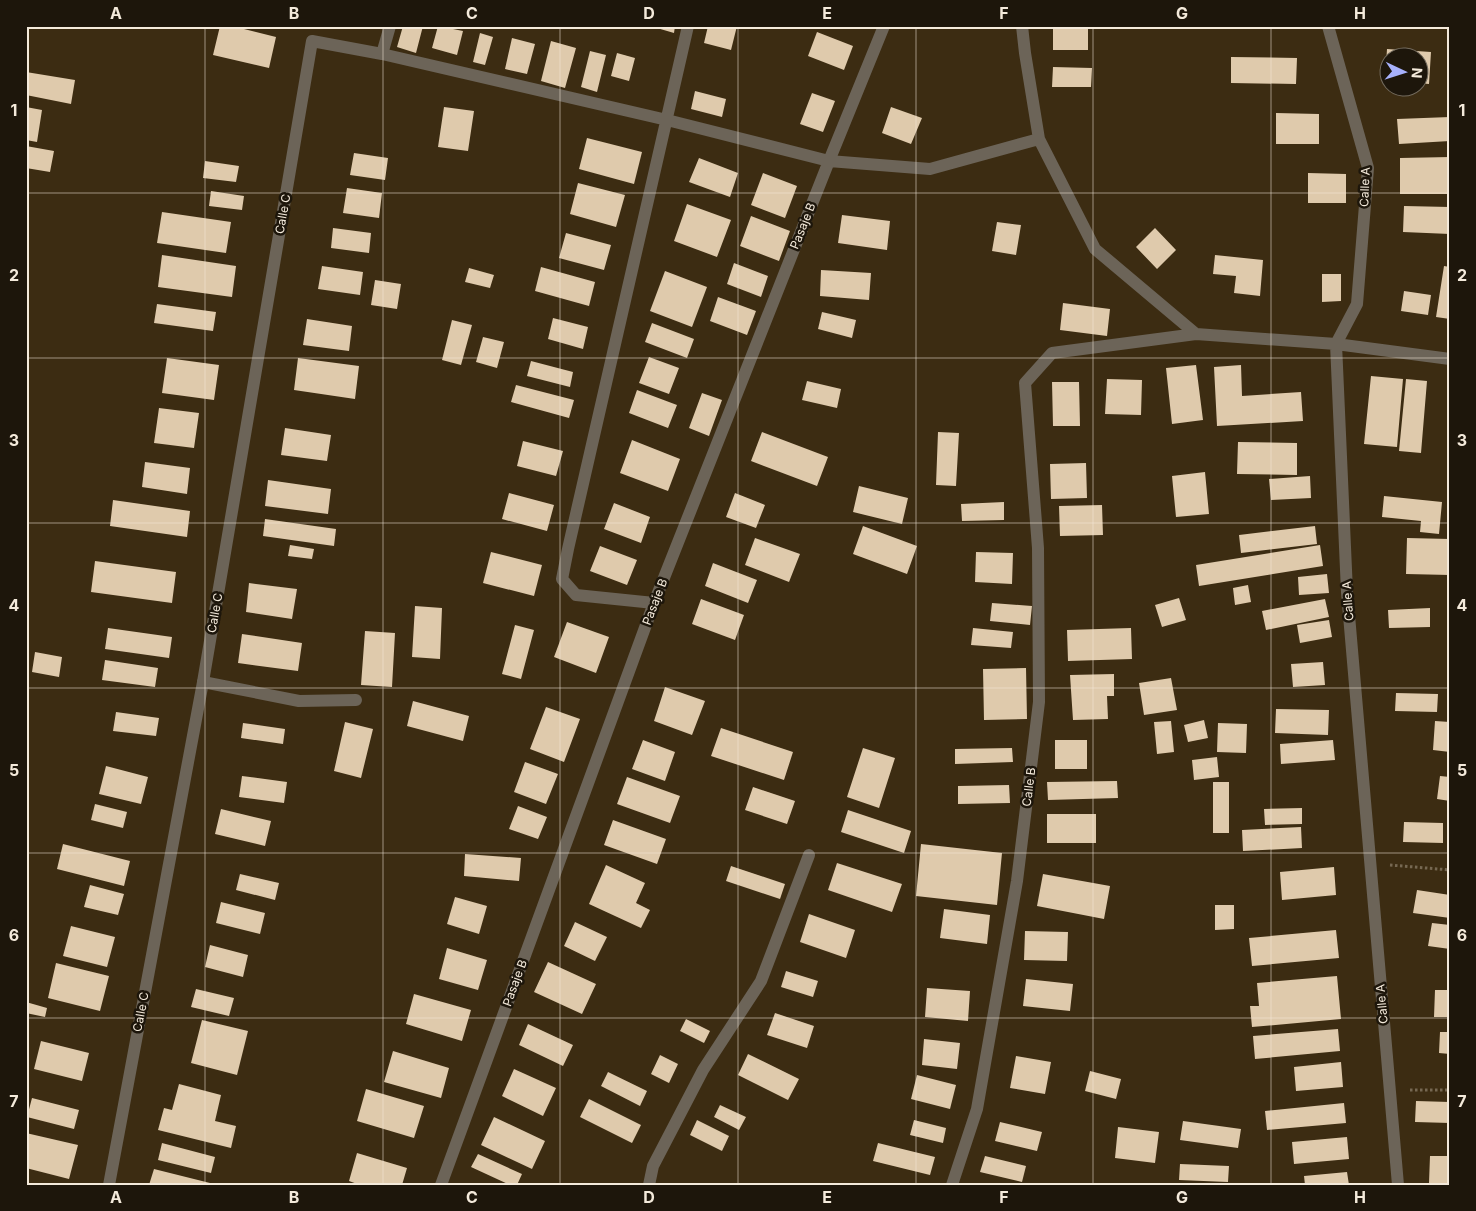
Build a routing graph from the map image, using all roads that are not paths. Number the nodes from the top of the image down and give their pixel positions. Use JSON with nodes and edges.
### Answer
{"nodes":[{"id":1,"x":390,"y":26,"type":"edge"},
{"id":2,"x":688,"y":26,"type":"edge"},
{"id":3,"x":884,"y":26,"type":"edge"},
{"id":4,"x":1022,"y":26,"type":"edge"},
{"id":5,"x":1329,"y":27,"type":"edge"},
{"id":6,"x":382,"y":54,"type":"junction"},
{"id":7,"x":667,"y":120,"type":"junction"},
{"id":8,"x":1039,"y":139,"type":"junction"},
{"id":9,"x":828,"y":161,"type":"junction"},
{"id":10,"x":1196,"y":334,"type":"junction"},
{"id":11,"x":1336,"y":344,"type":"junction"},
{"id":12,"x":1450,"y":360,"type":"edge"},
{"id":13,"x":654,"y":603,"type":"junction"},
{"id":14,"x":203,"y":682,"type":"junction"},
{"id":15,"x":356,"y":700,"type":"dead end"},
{"id":16,"x":809,"y":855,"type":"dead end"},
{"id":17,"x":109,"y":1185,"type":"edge"},
{"id":18,"x":441,"y":1185,"type":"edge"},
{"id":19,"x":649,"y":1185,"type":"edge"},
{"id":20,"x":952,"y":1185,"type":"edge"},
{"id":21,"x":1398,"y":1185,"type":"edge"}],
"edges":[{"from":1,"to":6,"type":"street"},
{"from":2,"to":7,"type":"street"},
{"from":3,"to":9,"type":"street","name":"Pasaje B"},
{"from":4,"to":8,"type":"street"},
{"from":5,"to":11,"type":"street","name":"Calle A"},
{"from":6,"to":7,"type":"street"},
{"from":6,"to":14,"type":"street","name":"Calle C"},
{"from":7,"to":9,"type":"street"},
{"from":7,"to":13,"type":"street"},
{"from":8,"to":9,"type":"street"},
{"from":8,"to":10,"type":"street"},
{"from":9,"to":13,"type":"street","name":"Pasaje B"},
{"from":10,"to":11,"type":"street"},
{"from":10,"to":20,"type":"street","name":"Calle B"},
{"from":11,"to":12,"type":"street"},
{"from":11,"to":21,"type":"street","name":"Calle A"},
{"from":13,"to":18,"type":"street","name":"Pasaje B"},
{"from":14,"to":15,"type":"street"},
{"from":14,"to":17,"type":"street","name":"Calle C"},
{"from":16,"to":19,"type":"street"}]}
